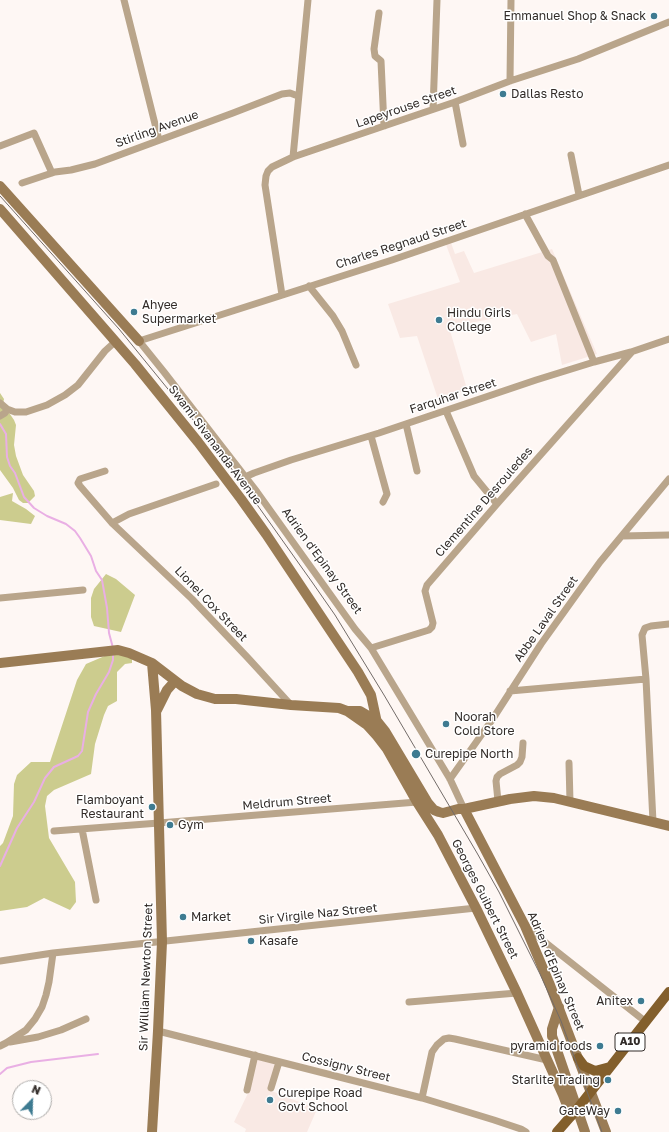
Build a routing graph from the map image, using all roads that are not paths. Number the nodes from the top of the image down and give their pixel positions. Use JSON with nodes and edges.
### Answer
{"nodes":[{"id":1,"x":124,"y":0,"type":"edge"},
{"id":2,"x":308,"y":0,"type":"edge"},
{"id":3,"x":437,"y":0,"type":"edge"},
{"id":4,"x":510,"y":0,"type":"edge"},
{"id":5,"x":379,"y":13,"type":"dead end"},
{"id":6,"x":669,"y":22,"type":"edge"},
{"id":7,"x":510,"y":81,"type":"junction"},
{"id":8,"x":298,"y":96,"type":"junction"},
{"id":9,"x":455,"y":102,"type":"junction"},
{"id":10,"x":433,"y":110,"type":"junction"},
{"id":11,"x":384,"y":126,"type":"junction"},
{"id":12,"x":159,"y":140,"type":"junction"},
{"id":13,"x":463,"y":144,"type":"dead end"},
{"id":14,"x":0,"y":146,"type":"edge"},
{"id":15,"x":571,"y":155,"type":"dead end"},
{"id":16,"x":293,"y":158,"type":"junction"},
{"id":17,"x":669,"y":165,"type":"edge"},
{"id":18,"x":52,"y":173,"type":"junction"},
{"id":19,"x":22,"y":183,"type":"dead end"},
{"id":20,"x":0,"y":186,"type":"edge"},
{"id":21,"x":579,"y":195,"type":"junction"},
{"id":22,"x":0,"y":209,"type":"edge"},
{"id":23,"x":525,"y":214,"type":"junction"},
{"id":24,"x":309,"y":286,"type":"junction"},
{"id":25,"x":282,"y":295,"type":"junction"},
{"id":26,"x":669,"y":340,"type":"edge"},
{"id":27,"x":116,"y":341,"type":"junction"},
{"id":28,"x":138,"y":341,"type":"junction"},
{"id":29,"x":631,"y":352,"type":"junction"},
{"id":30,"x":594,"y":362,"type":"junction"},
{"id":31,"x":356,"y":365,"type":"dead end"},
{"id":32,"x":0,"y":404,"type":"edge"},
{"id":33,"x":446,"y":411,"type":"junction"},
{"id":34,"x":4,"y":413,"type":"edge"},
{"id":35,"x":406,"y":424,"type":"junction"},
{"id":36,"x":371,"y":436,"type":"junction"},
{"id":37,"x":105,"y":471,"type":"dead end"},
{"id":38,"x":417,"y":471,"type":"dead end"},
{"id":39,"x":245,"y":477,"type":"junction"},
{"id":40,"x":669,"y":479,"type":"edge"},
{"id":41,"x":216,"y":484,"type":"dead end"},
{"id":42,"x":383,"y":502,"type":"dead end"},
{"id":43,"x":497,"y":504,"type":"junction"},
{"id":44,"x":112,"y":523,"type":"junction"},
{"id":45,"x":669,"y":535,"type":"edge"},
{"id":46,"x":622,"y":536,"type":"junction"},
{"id":47,"x":83,"y":590,"type":"dead end"},
{"id":48,"x":0,"y":598,"type":"edge"},
{"id":49,"x":669,"y":624,"type":"edge"},
{"id":50,"x":370,"y":648,"type":"junction"},
{"id":51,"x":0,"y":663,"type":"edge"},
{"id":52,"x":152,"y":663,"type":"junction"},
{"id":53,"x":646,"y":679,"type":"junction"},
{"id":54,"x":175,"y":681,"type":"junction"},
{"id":55,"x":510,"y":691,"type":"junction"},
{"id":56,"x":374,"y":702,"type":"junction"},
{"id":57,"x":291,"y":705,"type":"junction"},
{"id":58,"x":156,"y":710,"type":"junction"},
{"id":59,"x":348,"y":711,"type":"junction"},
{"id":60,"x":360,"y":711,"type":"junction"},
{"id":61,"x":377,"y":721,"type":"junction"},
{"id":62,"x":523,"y":743,"type":"dead end"},
{"id":63,"x":387,"y":749,"type":"junction"},
{"id":64,"x":569,"y":763,"type":"dead end"},
{"id":65,"x":450,"y":779,"type":"junction"},
{"id":66,"x":498,"y":801,"type":"junction"},
{"id":67,"x":417,"y":802,"type":"junction"},
{"id":68,"x":570,"y":802,"type":"junction"},
{"id":69,"x":464,"y":809,"type":"junction"},
{"id":70,"x":653,"y":822,"type":"junction"},
{"id":71,"x":159,"y":823,"type":"junction"},
{"id":72,"x":669,"y":826,"type":"edge"},
{"id":73,"x":82,"y":829,"type":"junction"},
{"id":74,"x":54,"y":831,"type":"dead end"},
{"id":75,"x":96,"y":900,"type":"dead end"},
{"id":76,"x":476,"y":908,"type":"junction"},
{"id":77,"x":525,"y":926,"type":"junction"},
{"id":78,"x":162,"y":942,"type":"junction"},
{"id":79,"x":53,"y":954,"type":"junction"},
{"id":80,"x":0,"y":961,"type":"edge"},
{"id":81,"x":669,"y":992,"type":"edge"},
{"id":82,"x":517,"y":993,"type":"junction"},
{"id":83,"x":409,"y":1002,"type":"dead end"},
{"id":84,"x":559,"y":1007,"type":"junction"},
{"id":85,"x":86,"y":1019,"type":"dead end"},
{"id":86,"x":646,"y":1022,"type":"junction"},
{"id":87,"x":158,"y":1031,"type":"junction"},
{"id":88,"x":3,"y":1045,"type":"edge"},
{"id":89,"x":255,"y":1056,"type":"junction"},
{"id":90,"x":578,"y":1058,"type":"junction"},
{"id":91,"x":547,"y":1060,"type":"junction"},
{"id":92,"x":279,"y":1062,"type":"junction"},
{"id":93,"x":610,"y":1067,"type":"junction"},
{"id":94,"x":271,"y":1088,"type":"dead end"},
{"id":95,"x":247,"y":1090,"type":"dead end"},
{"id":96,"x":591,"y":1092,"type":"junction"},
{"id":97,"x":422,"y":1098,"type":"junction"},
{"id":98,"x":574,"y":1112,"type":"junction"},
{"id":99,"x":152,"y":1132,"type":"edge"},
{"id":100,"x":526,"y":1132,"type":"edge"},
{"id":101,"x":557,"y":1132,"type":"edge"},
{"id":102,"x":585,"y":1132,"type":"edge"},
{"id":103,"x":606,"y":1132,"type":"edge"}],
"edges":[{"from":1,"to":12,"type":"street"},
{"from":2,"to":8,"type":"street"},
{"from":3,"to":10,"type":"street"},
{"from":4,"to":7,"type":"street"},
{"from":5,"to":11,"type":"street"},
{"from":6,"to":7,"type":"street","name":"Lapeyrouse Street"},
{"from":7,"to":9,"type":"street","name":"Lapeyrouse Street"},
{"from":8,"to":12,"type":"street","name":"Stirling Avenue"},
{"from":8,"to":16,"type":"street"},
{"from":9,"to":10,"type":"street","name":"Lapeyrouse Street"},
{"from":9,"to":13,"type":"street"},
{"from":10,"to":11,"type":"street","name":"Lapeyrouse Street"},
{"from":11,"to":16,"type":"street","name":"Lapeyrouse Street"},
{"from":12,"to":18,"type":"street","name":"Stirling Avenue"},
{"from":14,"to":18,"type":"street"},
{"from":15,"to":21,"type":"street"},
{"from":16,"to":25,"type":"street","name":"Lapeyrouse Street"},
{"from":17,"to":21,"type":"street","name":"Charles Regnaud Street"},
{"from":18,"to":19,"type":"street","name":"Stirling Avenue"},
{"from":20,"to":28,"type":"street"},
{"from":21,"to":23,"type":"street","name":"Charles Regnaud Street"},
{"from":22,"to":27,"type":"street","name":"Swami Sivananda Avenue"},
{"from":23,"to":24,"type":"street","name":"Charles Regnaud Street"},
{"from":23,"to":30,"type":"street"},
{"from":24,"to":25,"type":"street","name":"Charles Regnaud Street"},
{"from":24,"to":31,"type":"street"},
{"from":25,"to":28,"type":"street","name":"Charles Regnaud Street"},
{"from":26,"to":29,"type":"street","name":"Farquhar Street"},
{"from":27,"to":34,"type":"street"},
{"from":27,"to":56,"type":"street","name":"Swami Sivananda Avenue"},
{"from":28,"to":39,"type":"street","name":"Adrien d'Epinay Street"},
{"from":29,"to":30,"type":"street","name":"Farquhar Street"},
{"from":29,"to":43,"type":"street","name":"Clementine Desrouledes"},
{"from":30,"to":33,"type":"street","name":"Farquhar Street"},
{"from":32,"to":34,"type":"street"},
{"from":33,"to":35,"type":"street","name":"Farquhar Street"},
{"from":33,"to":43,"type":"street"},
{"from":35,"to":36,"type":"street","name":"Farquhar Street"},
{"from":35,"to":38,"type":"street"},
{"from":36,"to":39,"type":"street","name":"Farquhar Street"},
{"from":36,"to":42,"type":"street"},
{"from":37,"to":44,"type":"street","name":"Lionel Cox Street"},
{"from":39,"to":50,"type":"street","name":"Adrien d'Epinay Street"},
{"from":40,"to":46,"type":"street","name":"Abbe Laval Street"},
{"from":41,"to":44,"type":"street"},
{"from":43,"to":50,"type":"street","name":"Clementine Desrouledes"},
{"from":44,"to":57,"type":"street","name":"Lionel Cox Street"},
{"from":45,"to":46,"type":"street"},
{"from":46,"to":55,"type":"street","name":"Abbe Laval Street"},
{"from":47,"to":48,"type":"street"},
{"from":49,"to":53,"type":"street"},
{"from":50,"to":65,"type":"street","name":"Adrien d'Epinay Street"},
{"from":51,"to":52,"type":"street","name":"Georges Guibert Street"},
{"from":52,"to":54,"type":"street","name":"Georges Guibert Street"},
{"from":52,"to":58,"type":"street","name":"Sir William Newton Street"},
{"from":53,"to":55,"type":"street"},
{"from":53,"to":70,"type":"street"},
{"from":54,"to":57,"type":"street","name":"Georges Guibert Street"},
{"from":54,"to":58,"type":"street"},
{"from":55,"to":65,"type":"street","name":"Abbe Laval Street"},
{"from":56,"to":60,"type":"street"},
{"from":56,"to":61,"type":"street","name":"Swami Sivananda Avenue"},
{"from":57,"to":59,"type":"street","name":"Georges Guibert Street"},
{"from":58,"to":71,"type":"street","name":"Sir William Newton Street"},
{"from":59,"to":60,"type":"street","name":"Georges Guibert Street"},
{"from":59,"to":63,"type":"street","name":"Georges Guibert Street"},
{"from":60,"to":61,"type":"street"},
{"from":61,"to":63,"type":"street","name":"Swami Sivananda Avenue"},
{"from":61,"to":69,"type":"street"},
{"from":62,"to":66,"type":"street"},
{"from":63,"to":67,"type":"street","name":"Georges Guibert Street"},
{"from":64,"to":68,"type":"street"},
{"from":65,"to":69,"type":"street","name":"Adrien d'Epinay Street"},
{"from":66,"to":68,"type":"street"},
{"from":66,"to":69,"type":"street"},
{"from":67,"to":71,"type":"street","name":"Meldrum Street"},
{"from":67,"to":76,"type":"street","name":"Georges Guibert Street"},
{"from":68,"to":70,"type":"street"},
{"from":69,"to":77,"type":"street","name":"Adrien d'Epinay Street"},
{"from":70,"to":72,"type":"street"},
{"from":71,"to":73,"type":"street","name":"Meldrum Street"},
{"from":71,"to":78,"type":"street","name":"Sir William Newton Street"},
{"from":73,"to":74,"type":"street","name":"Meldrum Street"},
{"from":73,"to":75,"type":"street"},
{"from":76,"to":78,"type":"street","name":"Sir Virgile Naz Street"},
{"from":76,"to":82,"type":"street","name":"Georges Guibert Street"},
{"from":77,"to":84,"type":"street","name":"Adrien d'Epinay Street"},
{"from":77,"to":86,"type":"street"},
{"from":78,"to":79,"type":"street","name":"Sir Virgile Naz Street"},
{"from":78,"to":87,"type":"street","name":"Sir William Newton Street"},
{"from":79,"to":80,"type":"street","name":"Sir Virgile Naz Street"},
{"from":79,"to":88,"type":"street"},
{"from":81,"to":86,"type":"main road","number":"A10"},
{"from":82,"to":83,"type":"street"},
{"from":82,"to":91,"type":"street","name":"Georges Guibert Street"},
{"from":84,"to":90,"type":"street","name":"Adrien d'Epinay Street"},
{"from":84,"to":98,"type":"street"},
{"from":85,"to":88,"type":"street"},
{"from":86,"to":93,"type":"main road","number":"A10"},
{"from":87,"to":89,"type":"street","name":"Cossigny Street"},
{"from":87,"to":99,"type":"street","name":"Sir William Newton Street"},
{"from":89,"to":92,"type":"street","name":"Cossigny Street"},
{"from":89,"to":95,"type":"street"},
{"from":90,"to":93,"type":"main road"},
{"from":90,"to":96,"type":"street","name":"Adrien d'Epinay Street"},
{"from":91,"to":97,"type":"street"},
{"from":91,"to":98,"type":"street","name":"Georges Guibert Street"},
{"from":92,"to":94,"type":"street"},
{"from":92,"to":97,"type":"street","name":"Cossigny Street"},
{"from":93,"to":96,"type":"main road","number":"A10"},
{"from":96,"to":98,"type":"main road","number":"A10"},
{"from":96,"to":103,"type":"street","name":"Adrien d'Epinay Street"},
{"from":97,"to":100,"type":"street","name":"Cossigny Street"},
{"from":98,"to":101,"type":"main road","number":"A10"},
{"from":98,"to":102,"type":"street"}]}
